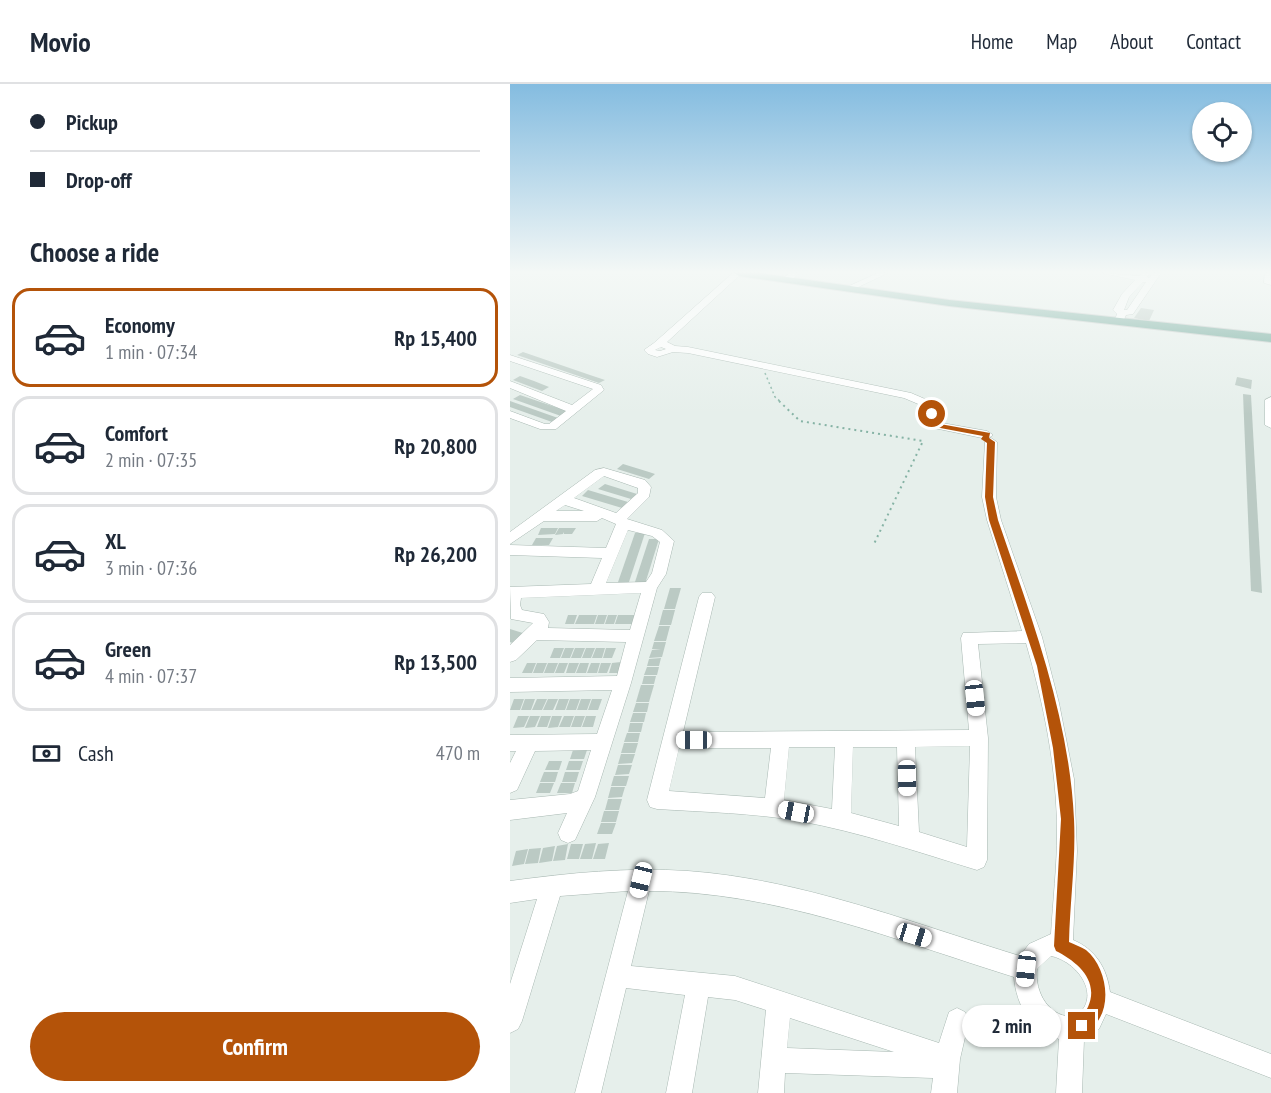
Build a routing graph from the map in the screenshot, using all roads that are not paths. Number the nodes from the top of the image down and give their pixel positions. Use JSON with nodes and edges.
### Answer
{"nodes":[{"id":1,"x":686,"y":320,"type":"edge"},
{"id":2,"x":699,"y":320,"type":"edge"},
{"id":3,"x":1137,"y":320,"type":"edge"},
{"id":4,"x":1271,"y":338,"type":"edge"},
{"id":5,"x":669,"y":349,"type":"junction"},
{"id":6,"x":510,"y":358,"type":"edge"},
{"id":7,"x":536,"y":367,"type":"junction"},
{"id":8,"x":510,"y":378,"type":"edge"},
{"id":9,"x":510,"y":384,"type":"edge"},
{"id":10,"x":525,"y":391,"type":"junction"},
{"id":11,"x":510,"y":398,"type":"edge"},
{"id":12,"x":1271,"y":400,"type":"edge"},
{"id":13,"x":574,"y":410,"type":"junction"},
{"id":14,"x":510,"y":414,"type":"edge"},
{"id":15,"x":1271,"y":425,"type":"edge"},
{"id":16,"x":563,"y":499,"type":"junction"},
{"id":17,"x":540,"y":516,"type":"junction"},
{"id":18,"x":615,"y":519,"type":"junction"},
{"id":19,"x":510,"y":539,"type":"edge"},
{"id":20,"x":510,"y":550,"type":"edge"},
{"id":21,"x":611,"y":553,"type":"junction"},
{"id":22,"x":650,"y":587,"type":"junction"},
{"id":23,"x":596,"y":590,"type":"junction"},
{"id":24,"x":513,"y":593,"type":"edge"},
{"id":25,"x":707,"y":597,"type":"dead end"},
{"id":26,"x":534,"y":634,"type":"junction"},
{"id":27,"x":637,"y":636,"type":"junction"},
{"id":28,"x":1034,"y":637,"type":"junction"},
{"id":29,"x":510,"y":655,"type":"edge"},
{"id":30,"x":623,"y":683,"type":"junction"},
{"id":31,"x":510,"y":685,"type":"edge"},
{"id":32,"x":906,"y":738,"type":"junction"},
{"id":33,"x":979,"y":738,"type":"junction"},
{"id":34,"x":844,"y":739,"type":"junction"},
{"id":35,"x":672,"y":740,"type":"junction"},
{"id":36,"x":781,"y":740,"type":"junction"},
{"id":37,"x":603,"y":742,"type":"junction"},
{"id":38,"x":519,"y":743,"type":"edge"},
{"id":39,"x":510,"y":784,"type":"edge"},
{"id":40,"x":585,"y":797,"type":"junction"},
{"id":41,"x":773,"y":808,"type":"junction"},
{"id":42,"x":510,"y":810,"type":"edge"},
{"id":43,"x":841,"y":821,"type":"junction"},
{"id":44,"x":568,"y":833,"type":"dead end"},
{"id":45,"x":909,"y":838,"type":"junction"},
{"id":46,"x":641,"y":880,"type":"junction"},
{"id":47,"x":552,"y":886,"type":"junction"},
{"id":48,"x":510,"y":892,"type":"edge"},
{"id":49,"x":1061,"y":946,"type":"junction"},
{"id":50,"x":1026,"y":969,"type":"junction"},
{"id":51,"x":617,"y":976,"type":"junction"},
{"id":52,"x":517,"y":980,"type":"edge"},
{"id":53,"x":699,"y":984,"type":"junction"},
{"id":54,"x":1098,"y":999,"type":"junction"},
{"id":55,"x":779,"y":1003,"type":"junction"},
{"id":56,"x":957,"y":1020,"type":"dead end"},
{"id":57,"x":510,"y":1021,"type":"edge"},
{"id":58,"x":1072,"y":1029,"type":"junction"},
{"id":59,"x":774,"y":1060,"type":"junction"},
{"id":60,"x":948,"y":1062,"type":"junction"},
{"id":61,"x":1270,"y":1066,"type":"edge"},
{"id":62,"x":588,"y":1093,"type":"edge"},
{"id":63,"x":679,"y":1093,"type":"edge"},
{"id":64,"x":771,"y":1093,"type":"edge"},
{"id":65,"x":944,"y":1093,"type":"edge"},
{"id":66,"x":1069,"y":1093,"type":"edge"}],
"edges":[{"from":1,"to":5,"type":"street"},
{"from":2,"to":5,"type":"street"},
{"from":3,"to":4,"type":"main road"},
{"from":5,"to":28,"type":"street"},
{"from":6,"to":7,"type":"street"},
{"from":7,"to":8,"type":"street"},
{"from":7,"to":13,"type":"street"},
{"from":9,"to":10,"type":"street"},
{"from":10,"to":11,"type":"street"},
{"from":10,"to":13,"type":"street"},
{"from":12,"to":15,"type":"street"},
{"from":13,"to":14,"type":"street"},
{"from":16,"to":17,"type":"street"},
{"from":16,"to":18,"type":"street"},
{"from":16,"to":18,"type":"street"},
{"from":17,"to":18,"type":"street"},
{"from":17,"to":19,"type":"street"},
{"from":18,"to":21,"type":"street"},
{"from":18,"to":22,"type":"street"},
{"from":20,"to":21,"type":"street"},
{"from":21,"to":23,"type":"street"},
{"from":22,"to":23,"type":"street"},
{"from":22,"to":27,"type":"street"},
{"from":23,"to":24,"type":"street"},
{"from":24,"to":26,"type":"street"},
{"from":25,"to":35,"type":"street"},
{"from":26,"to":27,"type":"street"},
{"from":26,"to":29,"type":"street"},
{"from":27,"to":30,"type":"street"},
{"from":28,"to":33,"type":"street"},
{"from":28,"to":49,"type":"street"},
{"from":30,"to":31,"type":"street"},
{"from":30,"to":37,"type":"street"},
{"from":32,"to":33,"type":"street"},
{"from":32,"to":34,"type":"street"},
{"from":32,"to":45,"type":"street"},
{"from":33,"to":45,"type":"street"},
{"from":34,"to":36,"type":"street"},
{"from":34,"to":43,"type":"street"},
{"from":35,"to":36,"type":"street"},
{"from":35,"to":41,"type":"street"},
{"from":36,"to":41,"type":"street"},
{"from":37,"to":38,"type":"street"},
{"from":37,"to":40,"type":"street"},
{"from":38,"to":39,"type":"street"},
{"from":40,"to":42,"type":"street"},
{"from":40,"to":44,"type":"street"},
{"from":41,"to":43,"type":"street"},
{"from":43,"to":45,"type":"street"},
{"from":46,"to":47,"type":"street"},
{"from":46,"to":50,"type":"street"},
{"from":46,"to":51,"type":"street"},
{"from":47,"to":48,"type":"street"},
{"from":47,"to":52,"type":"street"},
{"from":49,"to":50,"type":"street"},
{"from":49,"to":54,"type":"street"},
{"from":50,"to":58,"type":"street"},
{"from":51,"to":53,"type":"street"},
{"from":51,"to":62,"type":"street"},
{"from":52,"to":57,"type":"street"},
{"from":53,"to":55,"type":"street"},
{"from":53,"to":63,"type":"street"},
{"from":54,"to":58,"type":"street"},
{"from":54,"to":61,"type":"street"},
{"from":55,"to":59,"type":"street"},
{"from":55,"to":60,"type":"street"},
{"from":56,"to":60,"type":"street"},
{"from":58,"to":66,"type":"street"},
{"from":59,"to":60,"type":"street"},
{"from":59,"to":64,"type":"street"},
{"from":60,"to":65,"type":"street"}]}
